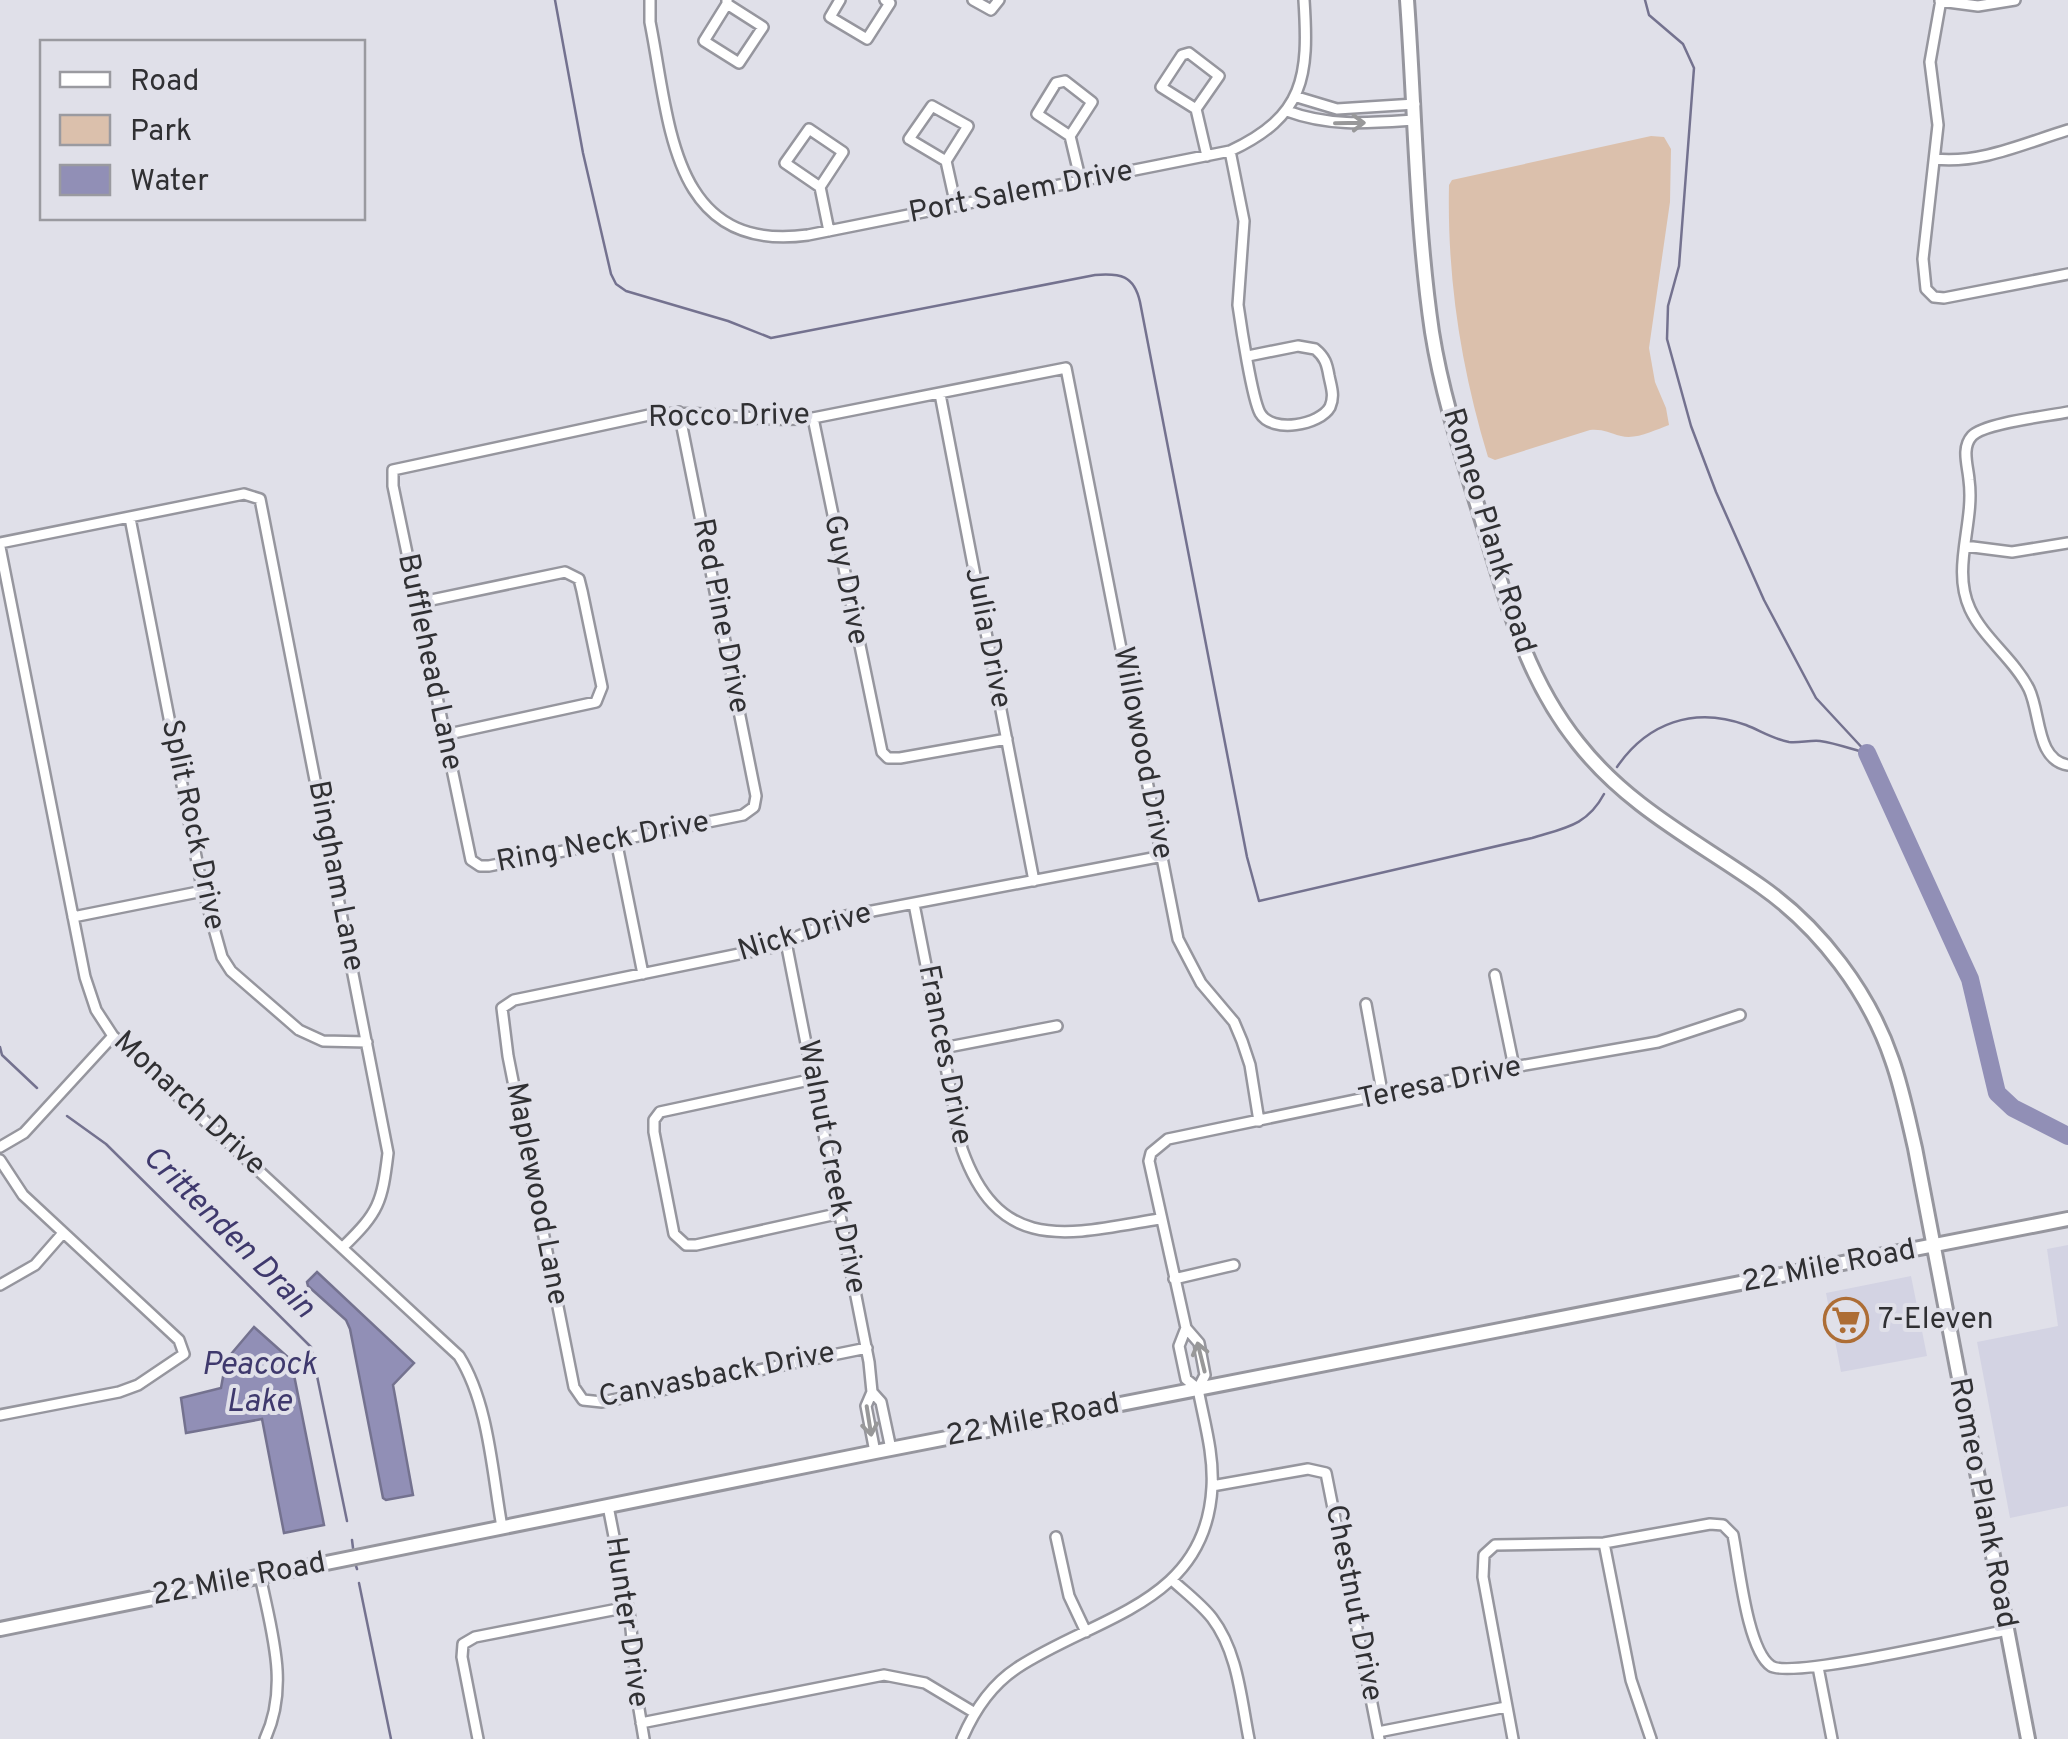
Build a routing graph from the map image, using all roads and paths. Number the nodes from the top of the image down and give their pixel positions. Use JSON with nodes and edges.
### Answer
{"nodes":[{"id":1,"x":650,"y":0,"type":"edge"},
{"id":2,"x":840,"y":0,"type":"edge"},
{"id":3,"x":885,"y":0,"type":"edge"},
{"id":4,"x":972,"y":0,"type":"edge"},
{"id":5,"x":999,"y":0,"type":"edge"},
{"id":6,"x":1304,"y":0,"type":"edge"},
{"id":7,"x":1407,"y":0,"type":"edge"},
{"id":8,"x":1941,"y":0,"type":"edge"},
{"id":9,"x":2015,"y":0,"type":"edge"},
{"id":10,"x":727,"y":2,"type":"edge"},
{"id":11,"x":1297,"y":98,"type":"junction"},
{"id":12,"x":1414,"y":104,"type":"junction"},
{"id":13,"x":1196,"y":109,"type":"junction"},
{"id":14,"x":1287,"y":111,"type":"junction"},
{"id":15,"x":1415,"y":120,"type":"junction"},
{"id":16,"x":2068,"y":130,"type":"edge"},
{"id":17,"x":1070,"y":136,"type":"junction"},
{"id":18,"x":1230,"y":151,"type":"junction"},
{"id":19,"x":1207,"y":156,"type":"junction"},
{"id":20,"x":1934,"y":158,"type":"junction"},
{"id":21,"x":946,"y":161,"type":"junction"},
{"id":22,"x":1082,"y":182,"type":"junction"},
{"id":23,"x":820,"y":187,"type":"junction"},
{"id":24,"x":956,"y":206,"type":"junction"},
{"id":25,"x":829,"y":231,"type":"junction"},
{"id":26,"x":2068,"y":274,"type":"edge"},
{"id":27,"x":1248,"y":356,"type":"junction"},
{"id":28,"x":1066,"y":368,"type":"joint"},
{"id":29,"x":940,"y":394,"type":"junction"},
{"id":30,"x":679,"y":412,"type":"junction"},
{"id":31,"x":2068,"y":412,"type":"edge"},
{"id":32,"x":813,"y":418,"type":"junction"},
{"id":33,"x":394,"y":470,"type":"joint"},
{"id":34,"x":130,"y":518,"type":"junction"},
{"id":35,"x":2068,"y":543,"type":"edge"},
{"id":36,"x":0,"y":545,"type":"edge"},
{"id":37,"x":1965,"y":546,"type":"junction"},
{"id":38,"x":417,"y":603,"type":"junction"},
{"id":39,"x":444,"y":735,"type":"junction"},
{"id":40,"x":1007,"y":739,"type":"junction"},
{"id":41,"x":2068,"y":765,"type":"edge"},
{"id":42,"x":743,"y":815,"type":"joint"},
{"id":43,"x":616,"y":840,"type":"junction"},
{"id":44,"x":468,"y":854,"type":"joint"},
{"id":45,"x":1163,"y":856,"type":"junction"},
{"id":46,"x":1034,"y":881,"type":"junction"},
{"id":47,"x":203,"y":891,"type":"junction"},
{"id":48,"x":914,"y":904,"type":"junction"},
{"id":49,"x":73,"y":917,"type":"junction"},
{"id":50,"x":786,"y":942,"type":"junction"},
{"id":51,"x":643,"y":974,"type":"junction"},
{"id":52,"x":1496,"y":975,"type":"dead end"},
{"id":53,"x":508,"y":1002,"type":"joint"},
{"id":54,"x":1366,"y":1004,"type":"dead end"},
{"id":55,"x":1740,"y":1015,"type":"dead end"},
{"id":56,"x":1058,"y":1026,"type":"dead end"},
{"id":57,"x":114,"y":1036,"type":"junction"},
{"id":58,"x":367,"y":1042,"type":"junction"},
{"id":59,"x":942,"y":1048,"type":"junction"},
{"id":60,"x":1514,"y":1067,"type":"junction"},
{"id":61,"x":814,"y":1079,"type":"junction"},
{"id":62,"x":1382,"y":1097,"type":"junction"},
{"id":63,"x":1259,"y":1121,"type":"junction"},
{"id":64,"x":0,"y":1147,"type":"edge"},
{"id":65,"x":0,"y":1160,"type":"edge"},
{"id":66,"x":841,"y":1213,"type":"junction"},
{"id":67,"x":1160,"y":1219,"type":"junction"},
{"id":68,"x":2068,"y":1219,"type":"edge"},
{"id":69,"x":63,"y":1232,"type":"junction"},
{"id":70,"x":343,"y":1247,"type":"junction"},
{"id":71,"x":1932,"y":1247,"type":"junction"},
{"id":72,"x":1234,"y":1264,"type":"dead end"},
{"id":73,"x":1174,"y":1280,"type":"junction"},
{"id":74,"x":0,"y":1286,"type":"edge"},
{"id":75,"x":1186,"y":1328,"type":"junction"},
{"id":76,"x":866,"y":1348,"type":"junction"},
{"id":77,"x":574,"y":1387,"type":"joint"},
{"id":78,"x":1198,"y":1389,"type":"junction"},
{"id":79,"x":872,"y":1392,"type":"junction"},
{"id":80,"x":0,"y":1415,"type":"edge"},
{"id":81,"x":891,"y":1449,"type":"junction"},
{"id":82,"x":875,"y":1452,"type":"junction"},
{"id":83,"x":1212,"y":1486,"type":"junction"},
{"id":84,"x":608,"y":1506,"type":"junction"},
{"id":85,"x":502,"y":1527,"type":"junction"},
{"id":86,"x":1056,"y":1537,"type":"dead end"},
{"id":87,"x":1604,"y":1544,"type":"junction"},
{"id":88,"x":260,"y":1576,"type":"junction"},
{"id":89,"x":1172,"y":1580,"type":"junction"},
{"id":90,"x":628,"y":1607,"type":"junction"},
{"id":91,"x":0,"y":1628,"type":"edge"},
{"id":92,"x":2007,"y":1630,"type":"junction"},
{"id":93,"x":1086,"y":1632,"type":"junction"},
{"id":94,"x":1818,"y":1667,"type":"junction"},
{"id":95,"x":1506,"y":1708,"type":"junction"},
{"id":96,"x":975,"y":1713,"type":"junction"},
{"id":97,"x":641,"y":1722,"type":"junction"},
{"id":98,"x":1379,"y":1736,"type":"edge"},
{"id":99,"x":265,"y":1739,"type":"edge"},
{"id":100,"x":478,"y":1739,"type":"edge"},
{"id":101,"x":644,"y":1739,"type":"edge"},
{"id":102,"x":962,"y":1739,"type":"edge"},
{"id":103,"x":1249,"y":1739,"type":"edge"},
{"id":104,"x":1513,"y":1739,"type":"edge"},
{"id":105,"x":1651,"y":1739,"type":"edge"},
{"id":106,"x":1832,"y":1739,"type":"edge"},
{"id":107,"x":2028,"y":1739,"type":"edge"}],
"edges":[{"from":1,"to":25,"type":"street","name":"Port Salem Drive"},
{"from":2,"to":3,"type":"street"},
{"from":4,"to":5,"type":"street"},
{"from":6,"to":11,"type":"street"},
{"from":7,"to":12,"type":"street","name":"Romeo Plank Road"},
{"from":8,"to":9,"type":"street"},
{"from":8,"to":20,"type":"street"},
{"from":10,"to":10,"type":"street"},
{"from":11,"to":12,"type":"street"},
{"from":11,"to":14,"type":"street","name":"Port Salem Drive"},
{"from":12,"to":15,"type":"street","name":"Romeo Plank Road"},
{"from":13,"to":13,"type":"street"},
{"from":13,"to":19,"type":"street"},
{"from":14,"to":15,"type":"street","one_way":true},
{"from":14,"to":18,"type":"street","name":"Port Salem Drive"},
{"from":15,"to":71,"type":"street","name":"Romeo Plank Road"},
{"from":16,"to":20,"type":"street"},
{"from":17,"to":17,"type":"street"},
{"from":17,"to":22,"type":"street"},
{"from":18,"to":19,"type":"street","name":"Port Salem Drive"},
{"from":18,"to":27,"type":"street"},
{"from":19,"to":22,"type":"street","name":"Port Salem Drive"},
{"from":20,"to":26,"type":"street"},
{"from":21,"to":21,"type":"street"},
{"from":21,"to":24,"type":"street"},
{"from":22,"to":24,"type":"street","name":"Port Salem Drive"},
{"from":23,"to":23,"type":"street"},
{"from":23,"to":25,"type":"street"},
{"from":24,"to":25,"type":"street","name":"Port Salem Drive"},
{"from":27,"to":27,"type":"street"},
{"from":28,"to":29,"type":"street","name":"Rocco Drive"},
{"from":28,"to":45,"type":"street","name":"Willowood Drive"},
{"from":29,"to":32,"type":"street","name":"Rocco Drive"},
{"from":29,"to":40,"type":"street","name":"Julia Drive"},
{"from":30,"to":32,"type":"street","name":"Rocco Drive"},
{"from":30,"to":33,"type":"street","name":"Rocco Drive"},
{"from":30,"to":42,"type":"street","name":"Red Pine Drive"},
{"from":31,"to":37,"type":"street"},
{"from":32,"to":40,"type":"street","name":"Guy Drive"},
{"from":33,"to":38,"type":"street","name":"Bufflehead Lane"},
{"from":34,"to":36,"type":"street"},
{"from":34,"to":47,"type":"street","name":"Split Rock Drive"},
{"from":34,"to":58,"type":"street","name":"Bingham Lane"},
{"from":35,"to":37,"type":"street"},
{"from":36,"to":49,"type":"street","name":"Monarch Drive"},
{"from":37,"to":41,"type":"street"},
{"from":38,"to":39,"type":"street","name":"Bufflehead Lane"},
{"from":38,"to":39,"type":"street"},
{"from":39,"to":44,"type":"street","name":"Bufflehead Lane"},
{"from":40,"to":46,"type":"street","name":"Julia Drive"},
{"from":42,"to":43,"type":"street","name":"Ring Neck Drive"},
{"from":43,"to":44,"type":"street","name":"Ring Neck Drive"},
{"from":43,"to":51,"type":"street"},
{"from":45,"to":46,"type":"street","name":"Nick Drive"},
{"from":45,"to":63,"type":"street","name":"Willowood Drive"},
{"from":46,"to":48,"type":"street","name":"Nick Drive"},
{"from":47,"to":49,"type":"street"},
{"from":47,"to":58,"type":"street","name":"Split Rock Drive"},
{"from":48,"to":50,"type":"street","name":"Nick Drive"},
{"from":48,"to":59,"type":"street","name":"Frances Drive"},
{"from":49,"to":57,"type":"street","name":"Monarch Drive"},
{"from":50,"to":51,"type":"street","name":"Nick Drive"},
{"from":50,"to":61,"type":"street","name":"Walnut Creek Drive"},
{"from":51,"to":53,"type":"street","name":"Nick Drive"},
{"from":52,"to":60,"type":"street"},
{"from":53,"to":77,"type":"street","name":"Maplewood Lane"},
{"from":54,"to":62,"type":"street"},
{"from":55,"to":60,"type":"street","name":"Teresa Drive"},
{"from":56,"to":59,"type":"street"},
{"from":57,"to":64,"type":"street"},
{"from":57,"to":70,"type":"street","name":"Monarch Drive"},
{"from":58,"to":70,"type":"street","name":"Bingham Lane"},
{"from":59,"to":67,"type":"street","name":"Frances Drive"},
{"from":60,"to":62,"type":"street","name":"Teresa Drive"},
{"from":61,"to":66,"type":"street","name":"Walnut Creek Drive"},
{"from":61,"to":66,"type":"street"},
{"from":62,"to":63,"type":"street","name":"Teresa Drive"},
{"from":63,"to":67,"type":"street","name":"Teresa Drive"},
{"from":65,"to":69,"type":"street"},
{"from":66,"to":76,"type":"street","name":"Walnut Creek Drive"},
{"from":67,"to":73,"type":"street"},
{"from":68,"to":71,"type":"street","name":"22 Mile Road"},
{"from":69,"to":74,"type":"street"},
{"from":69,"to":80,"type":"street"},
{"from":70,"to":85,"type":"street","name":"Monarch Drive"},
{"from":71,"to":78,"type":"street","name":"22 Mile Road"},
{"from":71,"to":92,"type":"street","name":"Romeo Plank Road"},
{"from":72,"to":73,"type":"street"},
{"from":73,"to":75,"type":"street"},
{"from":78,"to":75,"type":"street","one_way":true},
{"from":75,"to":78,"type":"street"},
{"from":76,"to":77,"type":"street","name":"Canvasback Drive"},
{"from":76,"to":79,"type":"street","name":"Walnut Creek Drive"},
{"from":78,"to":81,"type":"street","name":"22 Mile Road"},
{"from":78,"to":83,"type":"street"},
{"from":79,"to":81,"type":"street","name":"Walnut Creek Drive"},
{"from":79,"to":82,"type":"street","name":"Walnut Creek Drive","one_way":true},
{"from":81,"to":82,"type":"street","name":"22 Mile Road"},
{"from":82,"to":84,"type":"street","name":"22 Mile Road"},
{"from":83,"to":89,"type":"street"},
{"from":83,"to":98,"type":"street","name":"Chestnut Drive"},
{"from":84,"to":85,"type":"street","name":"22 Mile Road"},
{"from":84,"to":90,"type":"street","name":"Hunter Drive"},
{"from":85,"to":88,"type":"street","name":"22 Mile Road"},
{"from":86,"to":93,"type":"street"},
{"from":87,"to":94,"type":"street"},
{"from":87,"to":95,"type":"street"},
{"from":87,"to":105,"type":"street"},
{"from":88,"to":91,"type":"street","name":"22 Mile Road"},
{"from":88,"to":99,"type":"street"},
{"from":89,"to":93,"type":"street"},
{"from":89,"to":103,"type":"street"},
{"from":90,"to":97,"type":"street","name":"Hunter Drive"},
{"from":90,"to":100,"type":"street"},
{"from":92,"to":94,"type":"street"},
{"from":92,"to":107,"type":"street","name":"Romeo Plank Road"},
{"from":93,"to":96,"type":"street"},
{"from":94,"to":106,"type":"street"},
{"from":95,"to":98,"type":"street"},
{"from":95,"to":104,"type":"street"},
{"from":96,"to":97,"type":"street"},
{"from":96,"to":102,"type":"street"},
{"from":97,"to":101,"type":"street","name":"Hunter Drive"}]}
